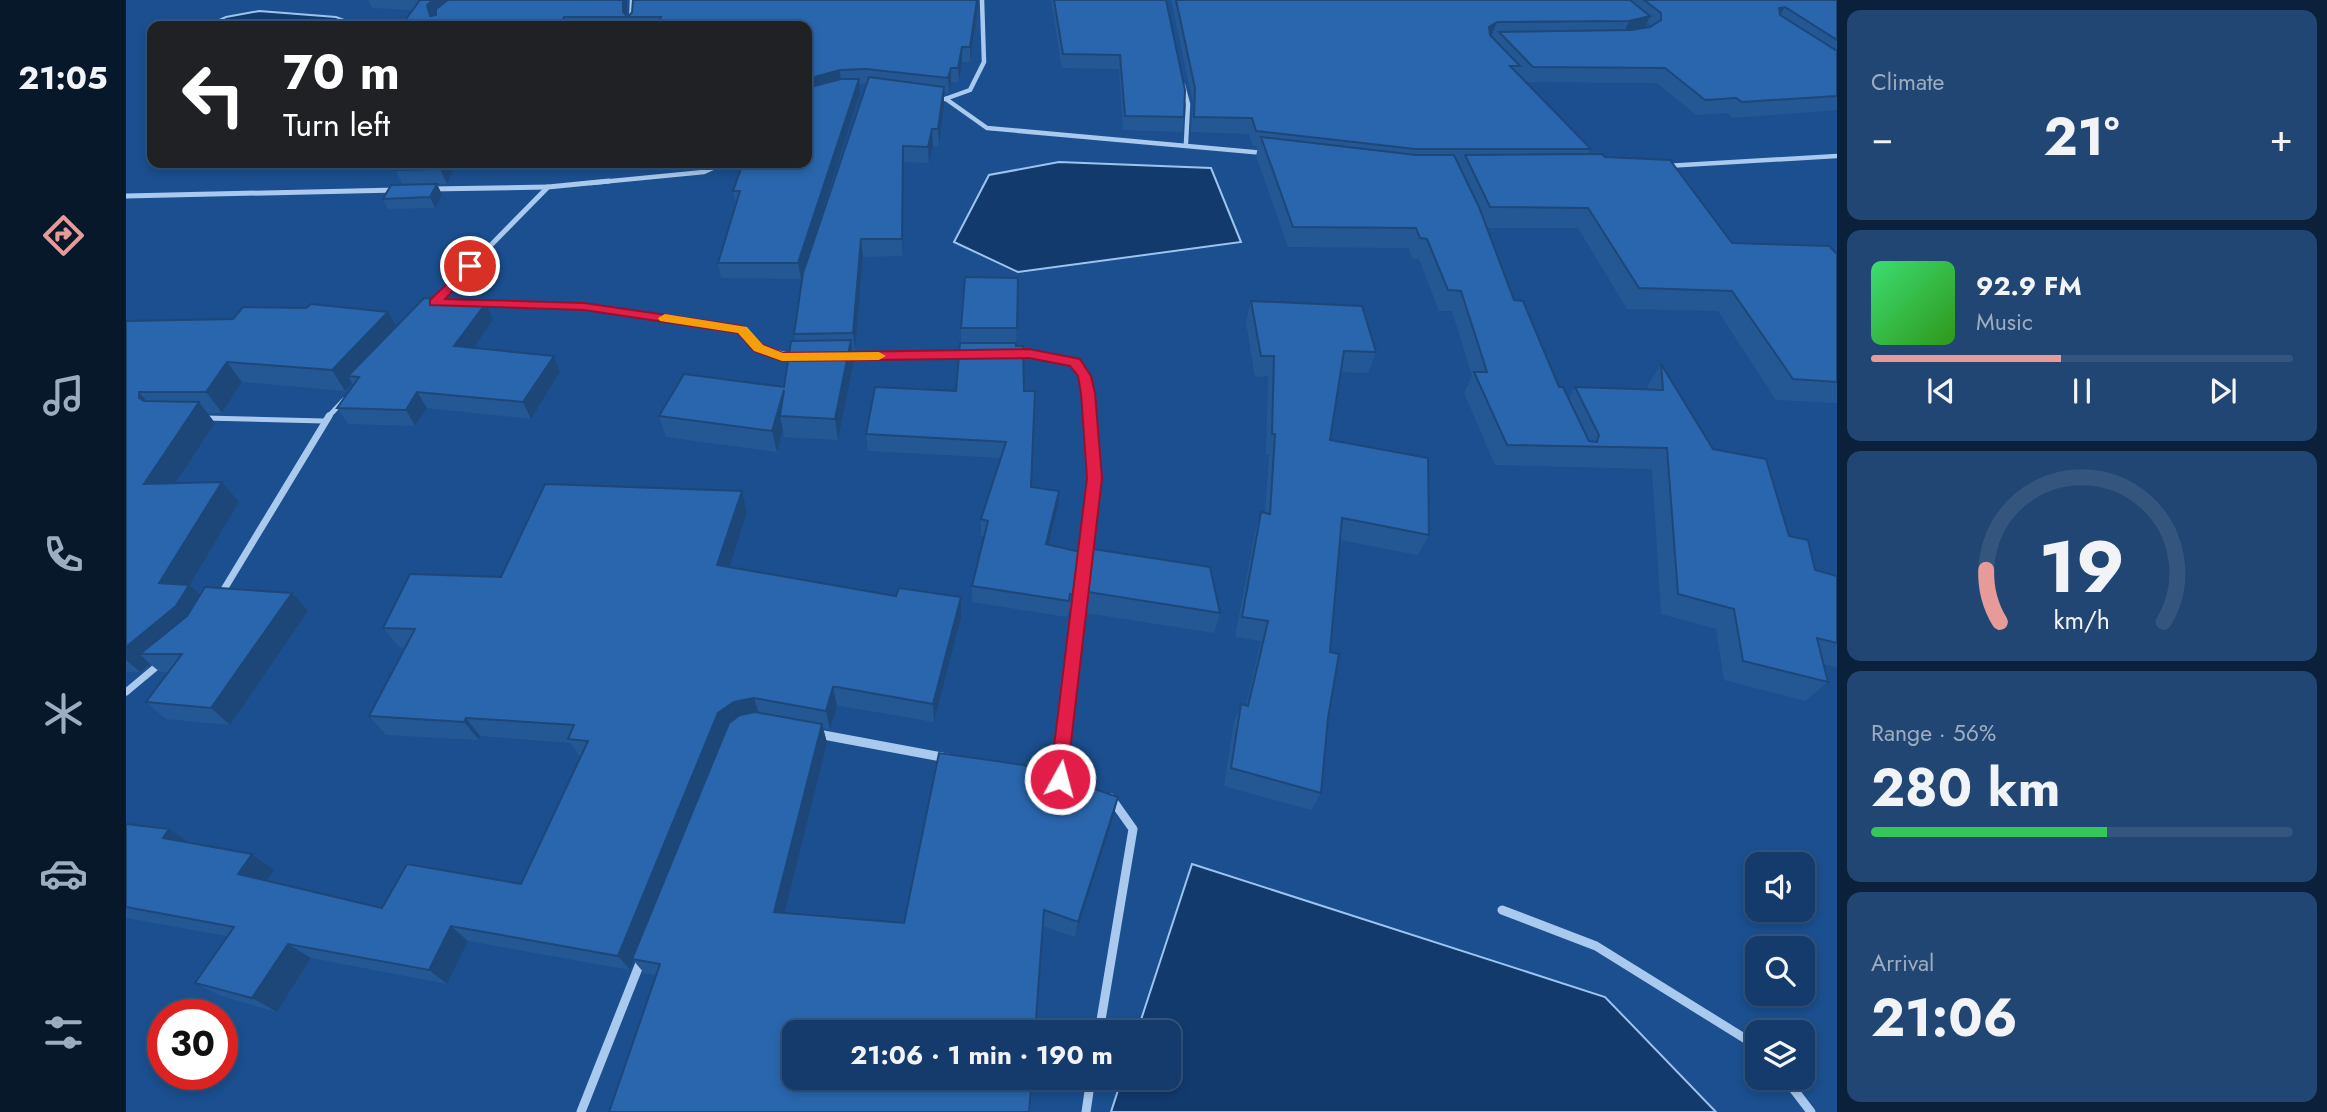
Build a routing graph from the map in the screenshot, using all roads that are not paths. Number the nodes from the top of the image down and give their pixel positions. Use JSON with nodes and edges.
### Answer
{"nodes":[{"id":1,"x":632,"y":0,"type":"edge"},
{"id":2,"x":982,"y":0,"type":"edge"},
{"id":3,"x":631,"y":21,"type":"edge"},
{"id":4,"x":1182,"y":79,"type":"edge"},
{"id":5,"x":934,"y":97,"type":"edge"},
{"id":6,"x":946,"y":99,"type":"junction"},
{"id":7,"x":1186,"y":143,"type":"junction"},
{"id":8,"x":1278,"y":154,"type":"edge"},
{"id":9,"x":1837,"y":156,"type":"edge"},
{"id":10,"x":1659,"y":166,"type":"edge"},
{"id":11,"x":713,"y":168,"type":"edge"},
{"id":12,"x":548,"y":187,"type":"junction"},
{"id":13,"x":398,"y":190,"type":"edge"},
{"id":14,"x":426,"y":190,"type":"edge"},
{"id":15,"x":126,"y":196,"type":"edge"},
{"id":16,"x":435,"y":302,"type":"junction"},
{"id":17,"x":448,"y":303,"type":"edge"},
{"id":18,"x":462,"y":303,"type":"edge"},
{"id":19,"x":425,"y":312,"type":"edge"},
{"id":20,"x":974,"y":354,"type":"edge"},
{"id":21,"x":1001,"y":354,"type":"edge"},
{"id":22,"x":837,"y":356,"type":"edge"},
{"id":23,"x":809,"y":357,"type":"edge"},
{"id":24,"x":352,"y":391,"type":"edge"},
{"id":25,"x":199,"y":418,"type":"edge"},
{"id":26,"x":324,"y":421,"type":"junction"},
{"id":27,"x":215,"y":605,"type":"edge"},
{"id":28,"x":169,"y":656,"type":"edge"},
{"id":29,"x":126,"y":692,"type":"edge"},
{"id":30,"x":801,"y":731,"type":"edge"},
{"id":31,"x":960,"y":760,"type":"edge"},
{"id":32,"x":1047,"y":777,"type":"edge"},
{"id":33,"x":1060,"y":779,"type":"junction"},
{"id":34,"x":1073,"y":781,"type":"edge"},
{"id":35,"x":1102,"y":794,"type":"edge"},
{"id":36,"x":1502,"y":911,"type":"dead end"},
{"id":37,"x":647,"y":944,"type":"edge"},
{"id":38,"x":1101,"y":1020,"type":"edge"},
{"id":39,"x":1745,"y":1039,"type":"edge"},
{"id":40,"x":1089,"y":1090,"type":"edge"},
{"id":41,"x":1794,"y":1090,"type":"edge"},
{"id":42,"x":581,"y":1112,"type":"edge"},
{"id":43,"x":1086,"y":1112,"type":"edge"},
{"id":44,"x":1811,"y":1112,"type":"edge"}],
"edges":[{"from":1,"to":3,"type":"street"},
{"from":2,"to":6,"type":"street"},
{"from":4,"to":7,"type":"street"},
{"from":5,"to":6,"type":"street"},
{"from":6,"to":7,"type":"street"},
{"from":7,"to":8,"type":"street"},
{"from":9,"to":10,"type":"street"},
{"from":11,"to":12,"type":"street"},
{"from":12,"to":14,"type":"street"},
{"from":12,"to":16,"type":"street"},
{"from":13,"to":15,"type":"street"},
{"from":16,"to":17,"type":"street"},
{"from":16,"to":19,"type":"street"},
{"from":18,"to":23,"type":"street"},
{"from":20,"to":22,"type":"street"},
{"from":21,"to":33,"type":"street"},
{"from":24,"to":26,"type":"street"},
{"from":25,"to":26,"type":"lane"},
{"from":26,"to":27,"type":"street"},
{"from":28,"to":29,"type":"street"},
{"from":30,"to":31,"type":"street"},
{"from":32,"to":33,"type":"street"},
{"from":33,"to":34,"type":"street"},
{"from":35,"to":38,"type":"street"},
{"from":36,"to":39,"type":"street"},
{"from":37,"to":42,"type":"street"},
{"from":40,"to":43,"type":"street"},
{"from":41,"to":44,"type":"street"}]}
